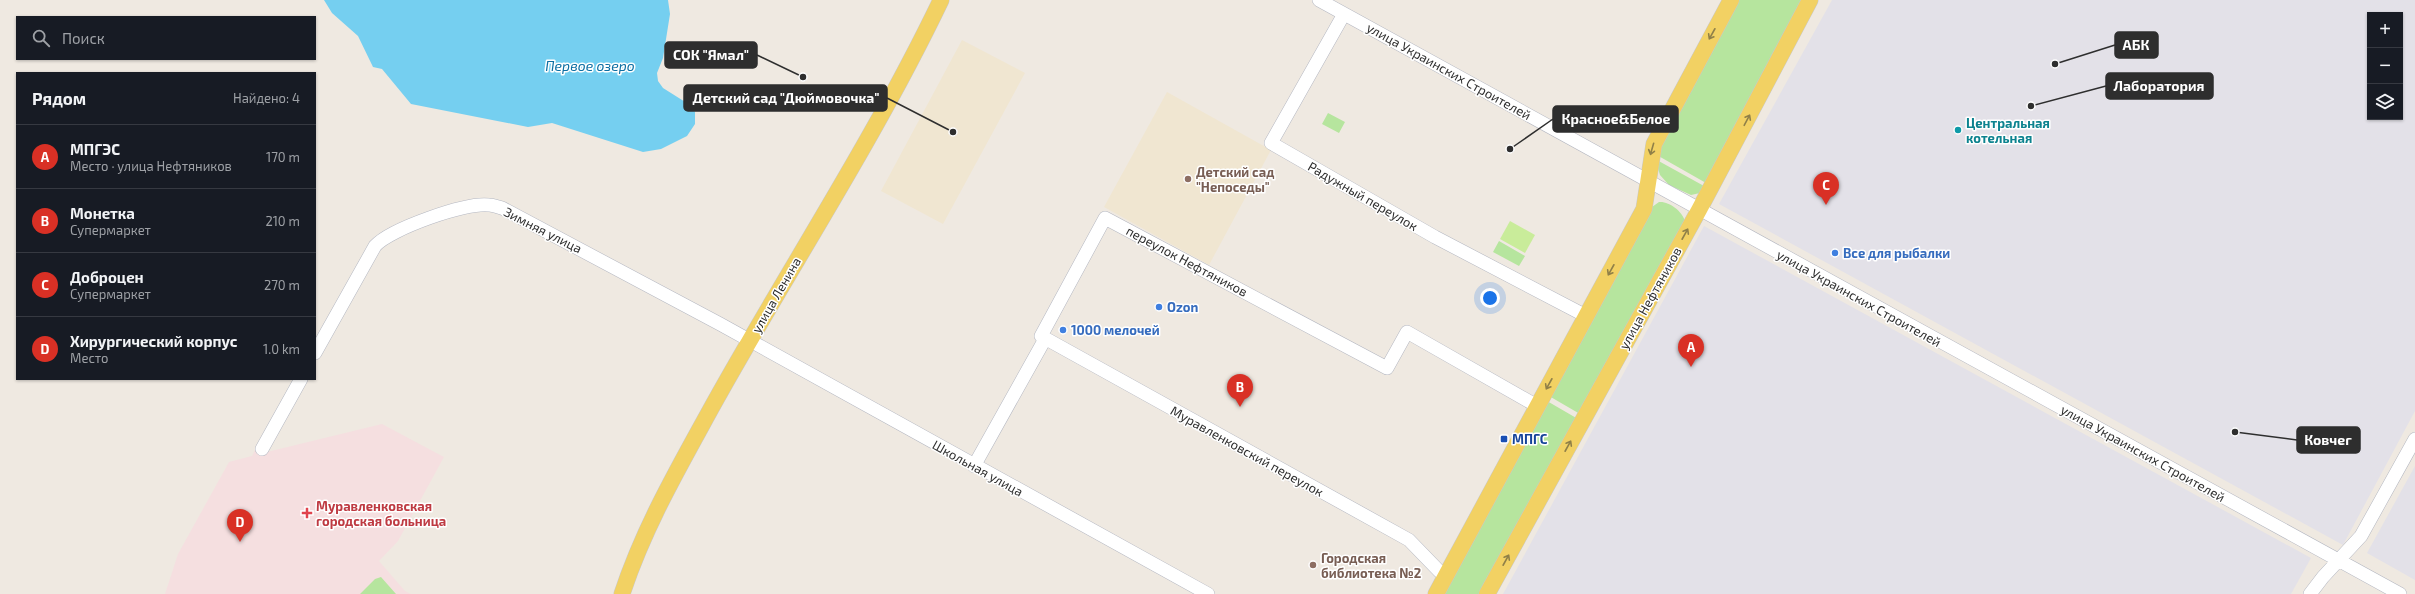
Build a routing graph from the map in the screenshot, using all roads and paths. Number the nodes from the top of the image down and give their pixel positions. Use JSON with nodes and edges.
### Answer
{"nodes":[{"id":1,"x":941,"y":0,"type":"edge"},
{"id":2,"x":1319,"y":0,"type":"edge"},
{"id":3,"x":1731,"y":0,"type":"edge"},
{"id":4,"x":1810,"y":0,"type":"edge"},
{"id":5,"x":1344,"y":14,"type":"junction"},
{"id":6,"x":1649,"y":181,"type":"junction"},
{"id":7,"x":1698,"y":210,"type":"junction"},
{"id":8,"x":1586,"y":316,"type":"junction"},
{"id":9,"x":1043,"y":338,"type":"junction"},
{"id":10,"x":749,"y":341,"type":"junction"},
{"id":11,"x":316,"y":351,"type":"edge"},
{"id":12,"x":299,"y":380,"type":"edge"},
{"id":13,"x":1537,"y":406,"type":"junction"},
{"id":14,"x":2415,"y":439,"type":"edge"},
{"id":15,"x":262,"y":449,"type":"dead end"},
{"id":16,"x":974,"y":466,"type":"junction"},
{"id":17,"x":2339,"y":560,"type":"junction"},
{"id":18,"x":1446,"y":575,"type":"junction"},
{"id":19,"x":622,"y":594,"type":"edge"},
{"id":20,"x":1208,"y":594,"type":"edge"},
{"id":21,"x":1436,"y":594,"type":"edge"},
{"id":22,"x":1487,"y":594,"type":"edge"},
{"id":23,"x":2310,"y":594,"type":"edge"},
{"id":24,"x":2400,"y":594,"type":"edge"}],
"edges":[{"from":1,"to":10,"type":"main road","name":"улица Ленина"},
{"from":2,"to":5,"type":"street","name":"улица Украинских Строителей"},
{"from":3,"to":6,"type":"main road","one_way":true},
{"from":7,"to":4,"type":"main road","name":"улица Нефтяников","one_way":true},
{"from":5,"to":6,"type":"street","name":"улица Украинских Строителей"},
{"from":5,"to":8,"type":"street","name":"Радужный переулок"},
{"from":6,"to":7,"type":"street","name":"улица Украинских Строителей"},
{"from":6,"to":8,"type":"main road","one_way":true},
{"from":7,"to":17,"type":"street","name":"улица Украинских Строителей"},
{"from":22,"to":7,"type":"main road","name":"улица Нефтяников","one_way":true},
{"from":8,"to":13,"type":"main road","one_way":true},
{"from":9,"to":13,"type":"street","name":"переулок Нефтяников"},
{"from":9,"to":16,"type":"street","name":"переулок Нефтяников"},
{"from":9,"to":18,"type":"street","name":"Муравленковский переулок"},
{"from":10,"to":11,"type":"street","name":"Зимняя улица"},
{"from":10,"to":16,"type":"street","name":"Школьная улица"},
{"from":10,"to":19,"type":"main road","name":"улица Ленина"},
{"from":12,"to":15,"type":"street"},
{"from":13,"to":18,"type":"main road"},
{"from":14,"to":17,"type":"street"},
{"from":16,"to":20,"type":"street","name":"Школьная улица"},
{"from":17,"to":23,"type":"street"},
{"from":17,"to":24,"type":"street","name":"улица Украинских Строителей"},
{"from":18,"to":21,"type":"main road"}]}
